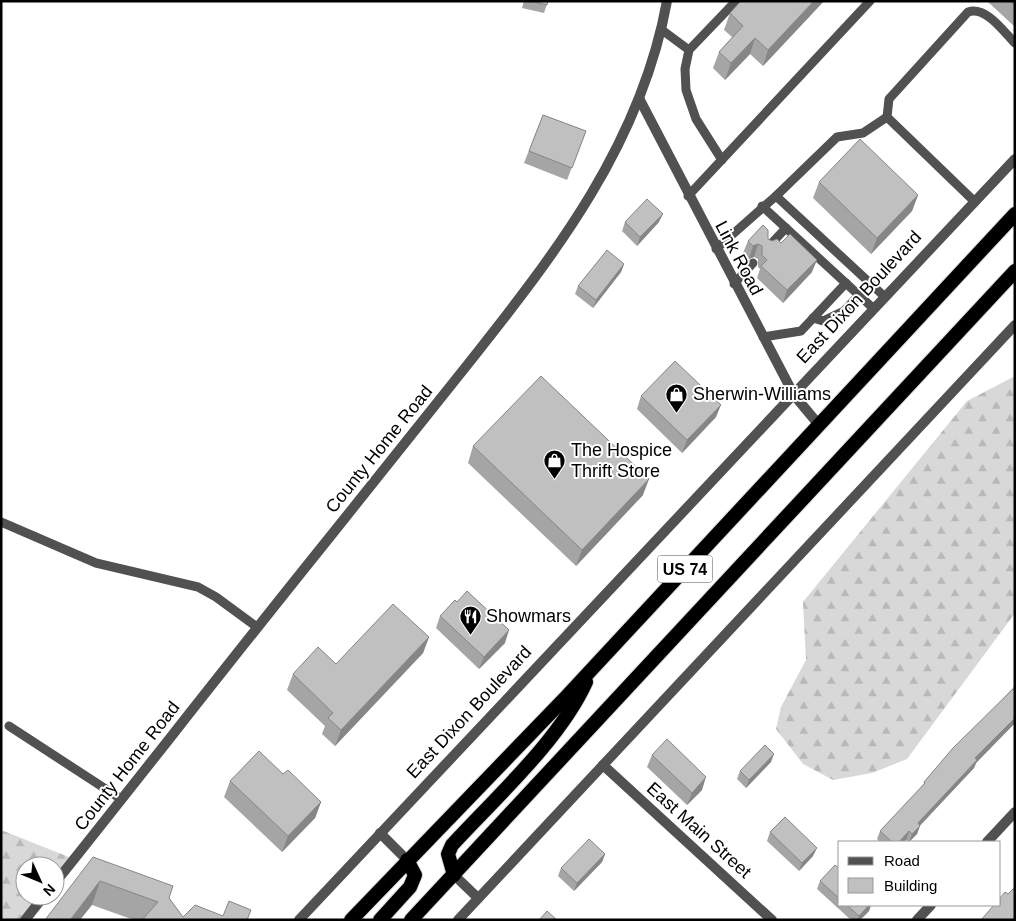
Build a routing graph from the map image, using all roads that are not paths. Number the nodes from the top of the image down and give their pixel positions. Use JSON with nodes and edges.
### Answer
{"nodes":[{"id":1,"x":667,"y":1,"type":"edge"},
{"id":2,"x":736,"y":1,"type":"edge"},
{"id":3,"x":870,"y":1,"type":"edge"},
{"id":4,"x":662,"y":30,"type":"junction"},
{"id":5,"x":1015,"y":43,"type":"edge"},
{"id":6,"x":689,"y":50,"type":"junction"},
{"id":7,"x":640,"y":100,"type":"junction"},
{"id":8,"x":887,"y":117,"type":"junction"},
{"id":9,"x":722,"y":160,"type":"junction"},
{"id":10,"x":1015,"y":160,"type":"edge"},
{"id":11,"x":688,"y":196,"type":"junction"},
{"id":12,"x":776,"y":196,"type":"junction"},
{"id":13,"x":975,"y":202,"type":"junction"},
{"id":14,"x":762,"y":206,"type":"junction"},
{"id":15,"x":1015,"y":214,"type":"edge"},
{"id":16,"x":786,"y":228,"type":"junction"},
{"id":17,"x":768,"y":247,"type":"edge"},
{"id":18,"x":716,"y":248,"type":"junction"},
{"id":19,"x":753,"y":263,"type":"dead end"},
{"id":20,"x":1015,"y":271,"type":"edge"},
{"id":21,"x":734,"y":284,"type":"junction"},
{"id":22,"x":846,"y":284,"type":"junction"},
{"id":23,"x":859,"y":295,"type":"junction"},
{"id":24,"x":885,"y":298,"type":"junction"},
{"id":25,"x":874,"y":309,"type":"junction"},
{"id":26,"x":813,"y":318,"type":"junction"},
{"id":27,"x":1015,"y":325,"type":"edge"},
{"id":28,"x":763,"y":337,"type":"junction"},
{"id":29,"x":794,"y":395,"type":"junction"},
{"id":30,"x":819,"y":425,"type":"junction"},
{"id":31,"x":1,"y":522,"type":"edge"},
{"id":32,"x":257,"y":627,"type":"junction"},
{"id":33,"x":592,"y":670,"type":"junction"},
{"id":34,"x":9,"y":726,"type":"dead end"},
{"id":35,"x":603,"y":765,"type":"junction"},
{"id":36,"x":121,"y":799,"type":"junction"},
{"id":37,"x":1015,"y":812,"type":"edge"},
{"id":38,"x":380,"y":834,"type":"junction"},
{"id":39,"x":988,"y":841,"type":"edge"},
{"id":40,"x":407,"y":860,"type":"junction"},
{"id":41,"x":65,"y":869,"type":"edge"},
{"id":42,"x":454,"y":875,"type":"junction"},
{"id":43,"x":478,"y":898,"type":"junction"},
{"id":44,"x":36,"y":906,"type":"edge"},
{"id":45,"x":929,"y":906,"type":"edge"},
{"id":46,"x":25,"y":920,"type":"edge"},
{"id":47,"x":299,"y":920,"type":"edge"},
{"id":48,"x":351,"y":920,"type":"edge"},
{"id":49,"x":380,"y":920,"type":"edge"},
{"id":50,"x":411,"y":920,"type":"edge"},
{"id":51,"x":458,"y":920,"type":"edge"},
{"id":52,"x":772,"y":920,"type":"edge"},
{"id":53,"x":917,"y":920,"type":"edge"}],
"edges":[{"from":1,"to":4,"type":"street","name":"County Home Road"},
{"from":2,"to":6,"type":"lane"},
{"from":3,"to":9,"type":"lane"},
{"from":4,"to":6,"type":"lane"},
{"from":4,"to":7,"type":"street","name":"County Home Road"},
{"from":5,"to":8,"type":"lane"},
{"from":6,"to":9,"type":"lane"},
{"from":7,"to":11,"type":"street","name":"Link Road"},
{"from":7,"to":32,"type":"street","name":"County Home Road"},
{"from":8,"to":12,"type":"lane"},
{"from":8,"to":13,"type":"lane"},
{"from":9,"to":11,"type":"lane"},
{"from":10,"to":13,"type":"street","name":"East Dixon Boulevard"},
{"from":11,"to":18,"type":"street","name":"Link Road"},
{"from":12,"to":14,"type":"lane"},
{"from":12,"to":24,"type":"lane"},
{"from":13,"to":24,"type":"street","name":"East Dixon Boulevard"},
{"from":14,"to":16,"type":"lane"},
{"from":14,"to":18,"type":"lane"},
{"from":15,"to":30,"type":"highway","number":"US 74"},
{"from":16,"to":17,"type":"lane"},
{"from":16,"to":22,"type":"lane"},
{"from":18,"to":21,"type":"street","name":"Link Road"},
{"from":19,"to":21,"type":"lane"},
{"from":20,"to":42,"type":"highway","number":"US 74"},
{"from":21,"to":28,"type":"street","name":"Link Road"},
{"from":22,"to":23,"type":"lane"},
{"from":22,"to":26,"type":"lane"},
{"from":23,"to":25,"type":"lane"},
{"from":23,"to":26,"type":"lane"},
{"from":24,"to":25,"type":"street","name":"East Dixon Boulevard"},
{"from":25,"to":29,"type":"street","name":"East Dixon Boulevard"},
{"from":26,"to":28,"type":"lane"},
{"from":27,"to":35,"type":"street"},
{"from":28,"to":29,"type":"street","name":"Link Road"},
{"from":29,"to":30,"type":"street","name":"Link Road"},
{"from":29,"to":38,"type":"street","name":"East Dixon Boulevard"},
{"from":30,"to":33,"type":"highway","number":"US 74"},
{"from":31,"to":32,"type":"lane"},
{"from":32,"to":36,"type":"street","name":"County Home Road"},
{"from":33,"to":40,"type":"highway","number":"US 74"},
{"from":33,"to":42,"type":"highway"},
{"from":34,"to":36,"type":"lane"},
{"from":35,"to":43,"type":"street"},
{"from":35,"to":52,"type":"street","name":"East Main Street"},
{"from":36,"to":41,"type":"street","name":"County Home Road"},
{"from":37,"to":39,"type":"street"},
{"from":38,"to":40,"type":"street"},
{"from":38,"to":47,"type":"street","name":"East Dixon Boulevard"},
{"from":40,"to":48,"type":"highway","number":"US 74"},
{"from":40,"to":49,"type":"highway"},
{"from":42,"to":43,"type":"street"},
{"from":42,"to":50,"type":"highway","number":"US 74"},
{"from":43,"to":51,"type":"street"},
{"from":44,"to":46,"type":"street"},
{"from":45,"to":53,"type":"street"}]}
